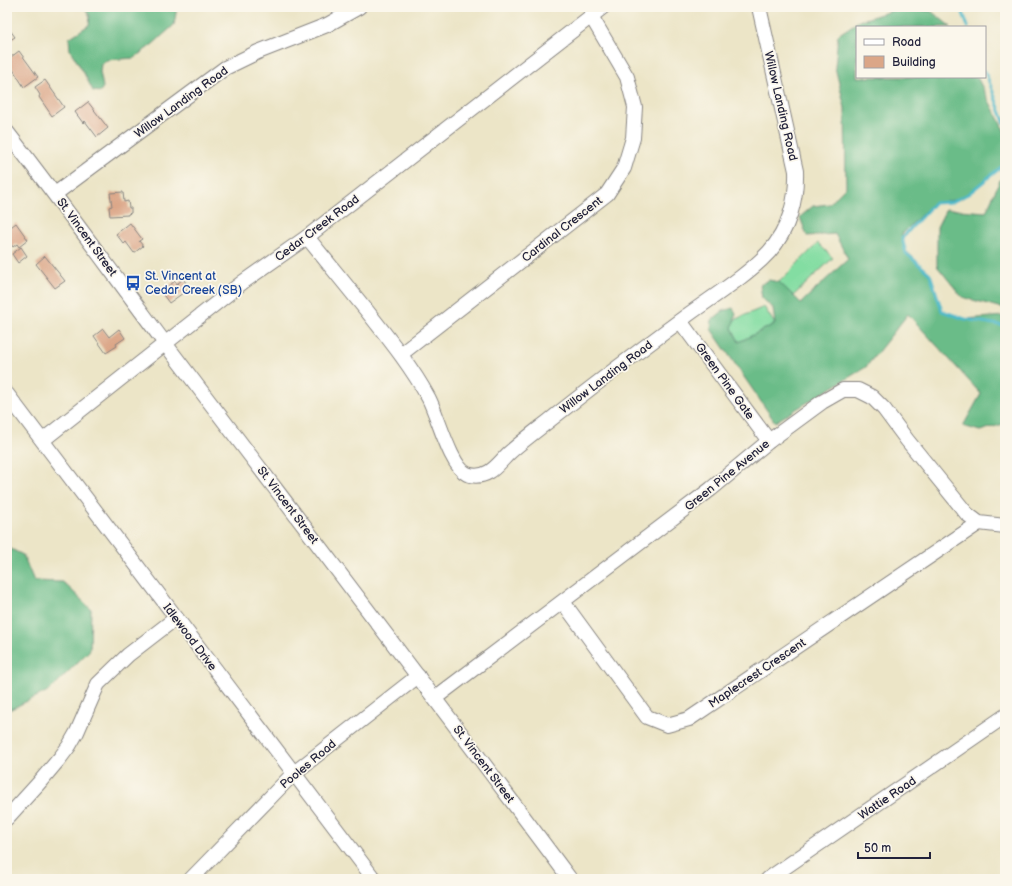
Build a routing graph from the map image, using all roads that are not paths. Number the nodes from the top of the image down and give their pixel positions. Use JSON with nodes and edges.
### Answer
{"nodes":[{"id":1,"x":359,"y":7,"type":"edge"},
{"id":2,"x":603,"y":7,"type":"edge"},
{"id":3,"x":759,"y":7,"type":"edge"},
{"id":4,"x":591,"y":16,"type":"junction"},
{"id":5,"x":7,"y":132,"type":"edge"},
{"id":6,"x":55,"y":194,"type":"junction"},
{"id":7,"x":308,"y":237,"type":"junction"},
{"id":8,"x":680,"y":320,"type":"junction"},
{"id":9,"x":165,"y":344,"type":"junction"},
{"id":10,"x":401,"y":354,"type":"junction"},
{"id":11,"x":7,"y":394,"type":"edge"},
{"id":12,"x":42,"y":440,"type":"junction"},
{"id":13,"x":769,"y":441,"type":"junction"},
{"id":14,"x":979,"y":522,"type":"junction"},
{"id":15,"x":1005,"y":526,"type":"edge"},
{"id":16,"x":563,"y":602,"type":"junction"},
{"id":17,"x":176,"y":618,"type":"junction"},
{"id":18,"x":418,"y":676,"type":"junction"},
{"id":19,"x":435,"y":698,"type":"junction"},
{"id":20,"x":1005,"y":716,"type":"edge"},
{"id":21,"x":294,"y":772,"type":"junction"},
{"id":22,"x":10,"y":809,"type":"edge"},
{"id":23,"x":191,"y":879,"type":"edge"},
{"id":24,"x":374,"y":879,"type":"edge"},
{"id":25,"x":570,"y":879,"type":"edge"},
{"id":26,"x":768,"y":879,"type":"edge"}],
"edges":[{"from":1,"to":6,"type":"street","name":"Willow Landing Road"},
{"from":2,"to":4,"type":"street","name":"Cedar Creek Road"},
{"from":3,"to":8,"type":"street","name":"Willow Landing Road"},
{"from":4,"to":7,"type":"street","name":"Cedar Creek Road"},
{"from":4,"to":10,"type":"street","name":"Cardinal Crescent"},
{"from":5,"to":6,"type":"street","name":"St. Vincent Street"},
{"from":6,"to":9,"type":"street","name":"St. Vincent Street"},
{"from":7,"to":9,"type":"street","name":"Cedar Creek Road"},
{"from":7,"to":10,"type":"street","name":"Willow Landing Road"},
{"from":8,"to":10,"type":"street","name":"Willow Landing Road"},
{"from":8,"to":13,"type":"street","name":"Green Pine Gate"},
{"from":9,"to":12,"type":"street","name":"Cedar Creek Road"},
{"from":9,"to":18,"type":"street","name":"St. Vincent Street"},
{"from":11,"to":12,"type":"street","name":"Idlewood Drive"},
{"from":12,"to":17,"type":"street","name":"Idlewood Drive"},
{"from":13,"to":14,"type":"street","name":"Green Pine Avenue"},
{"from":13,"to":16,"type":"street","name":"Green Pine Avenue"},
{"from":14,"to":15,"type":"street","name":"Green Pine Avenue"},
{"from":14,"to":16,"type":"street","name":"Maplecrest Crescent"},
{"from":16,"to":19,"type":"street","name":"Green Pine Avenue"},
{"from":17,"to":21,"type":"street","name":"Idlewood Drive"},
{"from":17,"to":22,"type":"street"},
{"from":18,"to":19,"type":"street","name":"St. Vincent Street"},
{"from":18,"to":21,"type":"street","name":"Pooles Road"},
{"from":19,"to":25,"type":"street","name":"St. Vincent Street"},
{"from":20,"to":26,"type":"street","name":"Wattie Road"},
{"from":21,"to":23,"type":"street","name":"Pooles Road"},
{"from":21,"to":24,"type":"street","name":"Idlewood Drive"}]}
